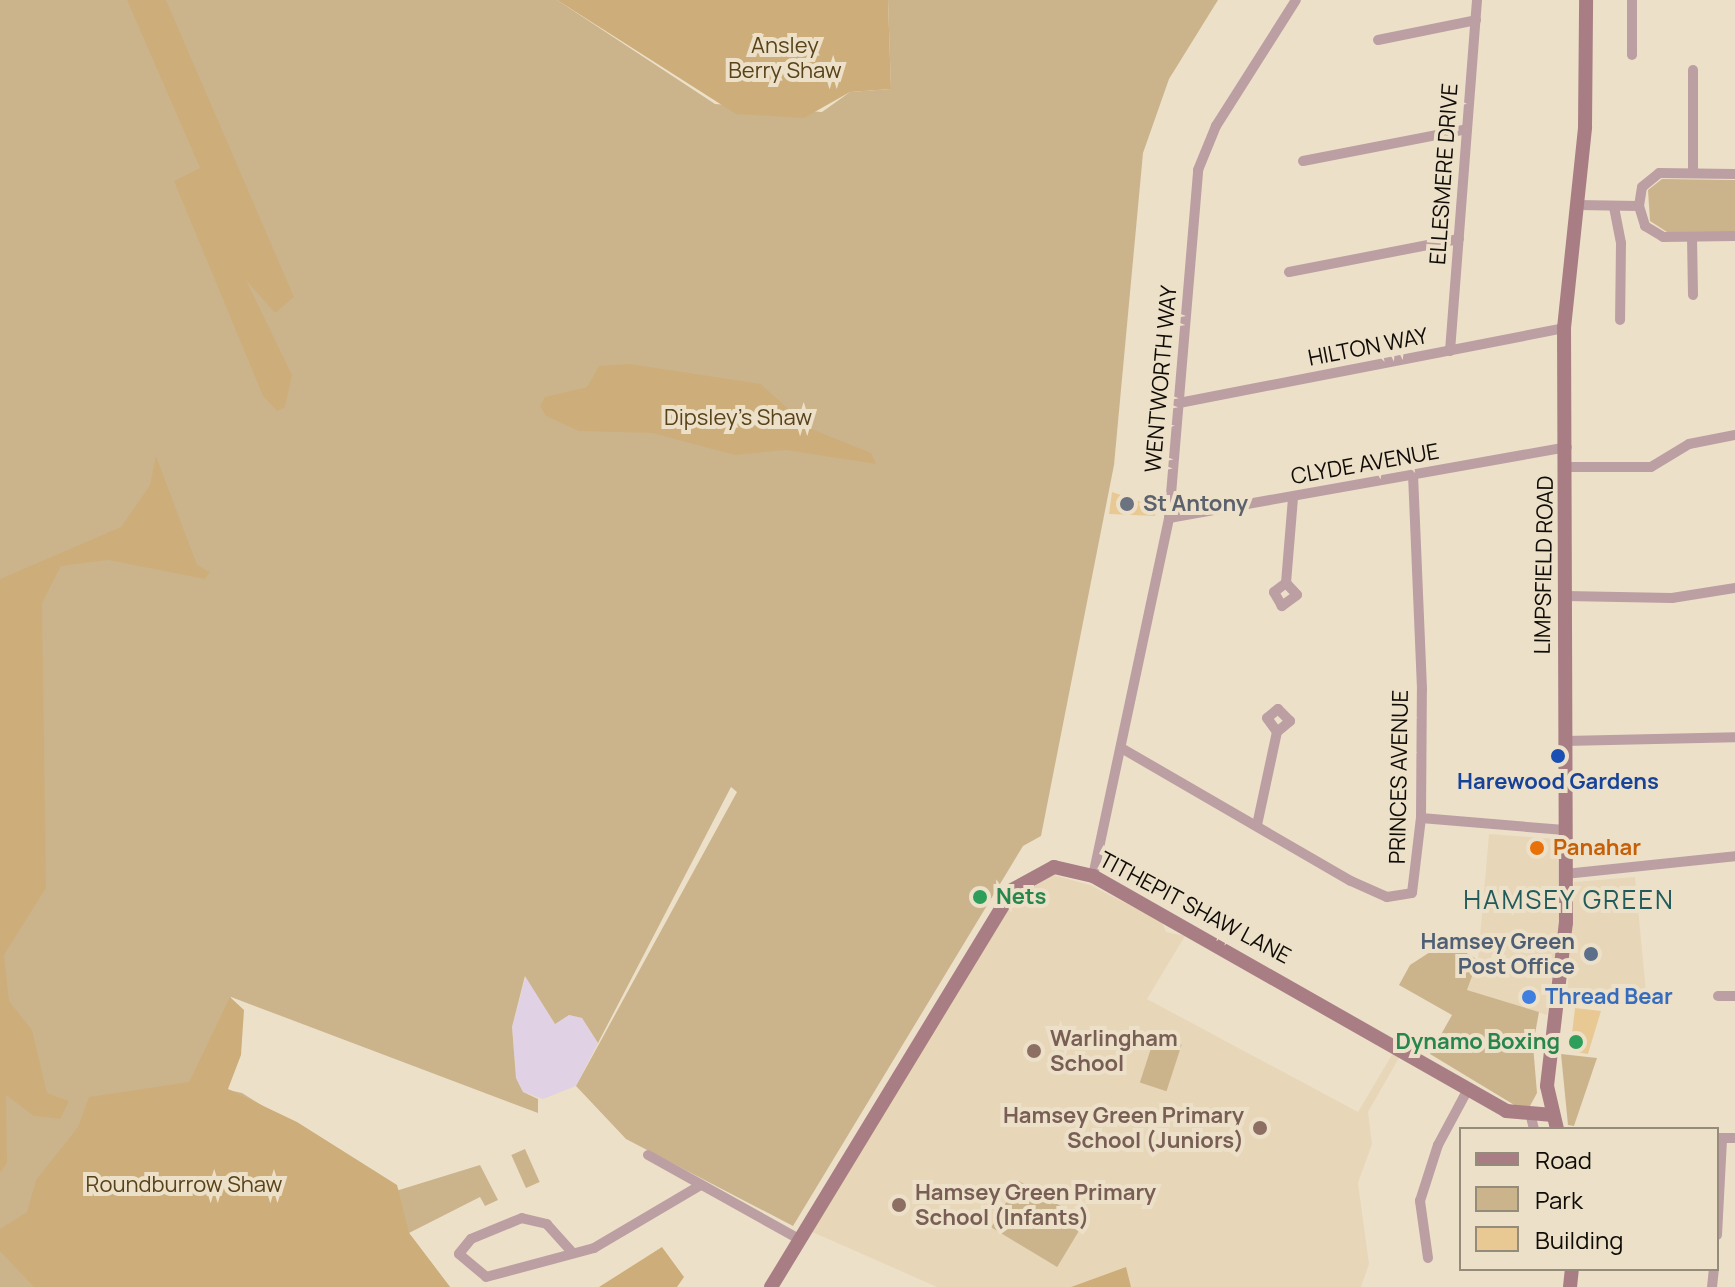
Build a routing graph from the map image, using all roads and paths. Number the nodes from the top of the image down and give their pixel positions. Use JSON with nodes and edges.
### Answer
{"nodes":[{"id":1,"x":1296,"y":0,"type":"edge"},
{"id":2,"x":1477,"y":0,"type":"edge"},
{"id":3,"x":1586,"y":0,"type":"edge"},
{"id":4,"x":1632,"y":0,"type":"edge"},
{"id":5,"x":1476,"y":20,"type":"junction"},
{"id":6,"x":1378,"y":40,"type":"dead end"},
{"id":7,"x":1632,"y":55,"type":"dead end"},
{"id":8,"x":1693,"y":70,"type":"dead end"},
{"id":9,"x":1467,"y":129,"type":"junction"},
{"id":10,"x":1303,"y":161,"type":"dead end"},
{"id":11,"x":1693,"y":172,"type":"junction"},
{"id":12,"x":1735,"y":174,"type":"edge"},
{"id":13,"x":1577,"y":205,"type":"junction"},
{"id":14,"x":1639,"y":206,"type":"junction"},
{"id":15,"x":1614,"y":207,"type":"junction"},
{"id":16,"x":1735,"y":236,"type":"edge"},
{"id":17,"x":1692,"y":237,"type":"junction"},
{"id":18,"x":1459,"y":239,"type":"junction"},
{"id":19,"x":1289,"y":272,"type":"dead end"},
{"id":20,"x":1693,"y":295,"type":"dead end"},
{"id":21,"x":1616,"y":313,"type":"dead end"},
{"id":22,"x":1564,"y":328,"type":"junction"},
{"id":23,"x":1450,"y":351,"type":"junction"},
{"id":24,"x":1179,"y":403,"type":"junction"},
{"id":25,"x":1735,"y":435,"type":"edge"},
{"id":26,"x":1567,"y":447,"type":"junction"},
{"id":27,"x":1567,"y":467,"type":"junction"},
{"id":28,"x":1413,"y":476,"type":"junction"},
{"id":29,"x":1293,"y":498,"type":"junction"},
{"id":30,"x":1169,"y":518,"type":"junction"},
{"id":31,"x":1286,"y":583,"type":"dead end"},
{"id":32,"x":1735,"y":588,"type":"edge"},
{"id":33,"x":1566,"y":596,"type":"junction"},
{"id":34,"x":1277,"y":732,"type":"dead end"},
{"id":35,"x":1735,"y":737,"type":"edge"},
{"id":36,"x":1565,"y":741,"type":"junction"},
{"id":37,"x":1123,"y":749,"type":"junction"},
{"id":38,"x":1421,"y":818,"type":"junction"},
{"id":39,"x":1257,"y":825,"type":"junction"},
{"id":40,"x":1565,"y":830,"type":"junction"},
{"id":41,"x":1735,"y":856,"type":"edge"},
{"id":42,"x":1565,"y":874,"type":"junction"},
{"id":43,"x":1093,"y":876,"type":"junction"},
{"id":44,"x":1718,"y":996,"type":"dead end"},
{"id":45,"x":1735,"y":996,"type":"edge"},
{"id":46,"x":1468,"y":1089,"type":"junction"},
{"id":47,"x":1555,"y":1122,"type":"edge"},
{"id":48,"x":1533,"y":1123,"type":"edge"},
{"id":49,"x":1719,"y":1138,"type":"edge"},
{"id":50,"x":1735,"y":1138,"type":"edge"},
{"id":51,"x":648,"y":1155,"type":"dead end"},
{"id":52,"x":701,"y":1185,"type":"junction"},
{"id":53,"x":799,"y":1239,"type":"junction"},
{"id":54,"x":571,"y":1251,"type":"junction"},
{"id":55,"x":1428,"y":1258,"type":"dead end"},
{"id":56,"x":771,"y":1287,"type":"edge"}],
"edges":[{"from":1,"to":24,"type":"street","name":"WENTWORTH WAY"},
{"from":2,"to":5,"type":"street","name":"ELLESMERE DRIVE"},
{"from":3,"to":13,"type":"main road","name":"LIMPSFIELD ROAD"},
{"from":4,"to":7,"type":"street"},
{"from":5,"to":6,"type":"street"},
{"from":5,"to":9,"type":"street","name":"ELLESMERE DRIVE"},
{"from":8,"to":11,"type":"street"},
{"from":9,"to":10,"type":"street"},
{"from":9,"to":18,"type":"street","name":"ELLESMERE DRIVE"},
{"from":11,"to":12,"type":"street"},
{"from":11,"to":14,"type":"street"},
{"from":13,"to":15,"type":"street"},
{"from":13,"to":22,"type":"main road","name":"LIMPSFIELD ROAD"},
{"from":14,"to":15,"type":"street"},
{"from":14,"to":17,"type":"street"},
{"from":15,"to":21,"type":"street"},
{"from":16,"to":17,"type":"street"},
{"from":17,"to":20,"type":"street"},
{"from":18,"to":19,"type":"street"},
{"from":18,"to":23,"type":"street","name":"ELLESMERE DRIVE"},
{"from":22,"to":23,"type":"street","name":"HILTON WAY"},
{"from":22,"to":26,"type":"main road","name":"LIMPSFIELD ROAD"},
{"from":23,"to":24,"type":"street","name":"HILTON WAY"},
{"from":24,"to":30,"type":"street","name":"WENTWORTH WAY"},
{"from":25,"to":27,"type":"street"},
{"from":26,"to":27,"type":"main road","name":"LIMPSFIELD ROAD"},
{"from":26,"to":28,"type":"street","name":"CLYDE AVENUE"},
{"from":27,"to":33,"type":"main road","name":"LIMPSFIELD ROAD"},
{"from":28,"to":29,"type":"street","name":"CLYDE AVENUE"},
{"from":28,"to":38,"type":"street","name":"PRINCES AVENUE"},
{"from":29,"to":30,"type":"street","name":"CLYDE AVENUE"},
{"from":29,"to":31,"type":"street"},
{"from":30,"to":37,"type":"street","name":"WENTWORTH WAY"},
{"from":32,"to":33,"type":"street"},
{"from":33,"to":36,"type":"main road","name":"LIMPSFIELD ROAD"},
{"from":34,"to":39,"type":"street"},
{"from":35,"to":36,"type":"street"},
{"from":36,"to":40,"type":"main road","name":"LIMPSFIELD ROAD"},
{"from":37,"to":39,"type":"street","name":"PRINCES AVENUE"},
{"from":37,"to":43,"type":"street","name":"WENTWORTH WAY"},
{"from":38,"to":39,"type":"street","name":"PRINCES AVENUE"},
{"from":38,"to":40,"type":"street"},
{"from":40,"to":42,"type":"main road","name":"LIMPSFIELD ROAD"},
{"from":41,"to":42,"type":"street"},
{"from":42,"to":47,"type":"main road","name":"LIMPSFIELD ROAD"},
{"from":43,"to":46,"type":"main road","name":"TITHEPIT SHAW LANE"},
{"from":43,"to":53,"type":"main road","name":"TITHEPIT SHAW LANE"},
{"from":44,"to":45,"type":"street"},
{"from":46,"to":48,"type":"main road","name":"TITHEPIT SHAW LANE"},
{"from":46,"to":55,"type":"street"},
{"from":47,"to":48,"type":"main road","name":"TITHEPIT SHAW LANE"},
{"from":49,"to":50,"type":"street"},
{"from":51,"to":52,"type":"street"},
{"from":52,"to":53,"type":"street"},
{"from":52,"to":54,"type":"street"},
{"from":53,"to":56,"type":"main road","name":"TITHEPIT SHAW LANE"},
{"from":54,"to":54,"type":"street"}]}
